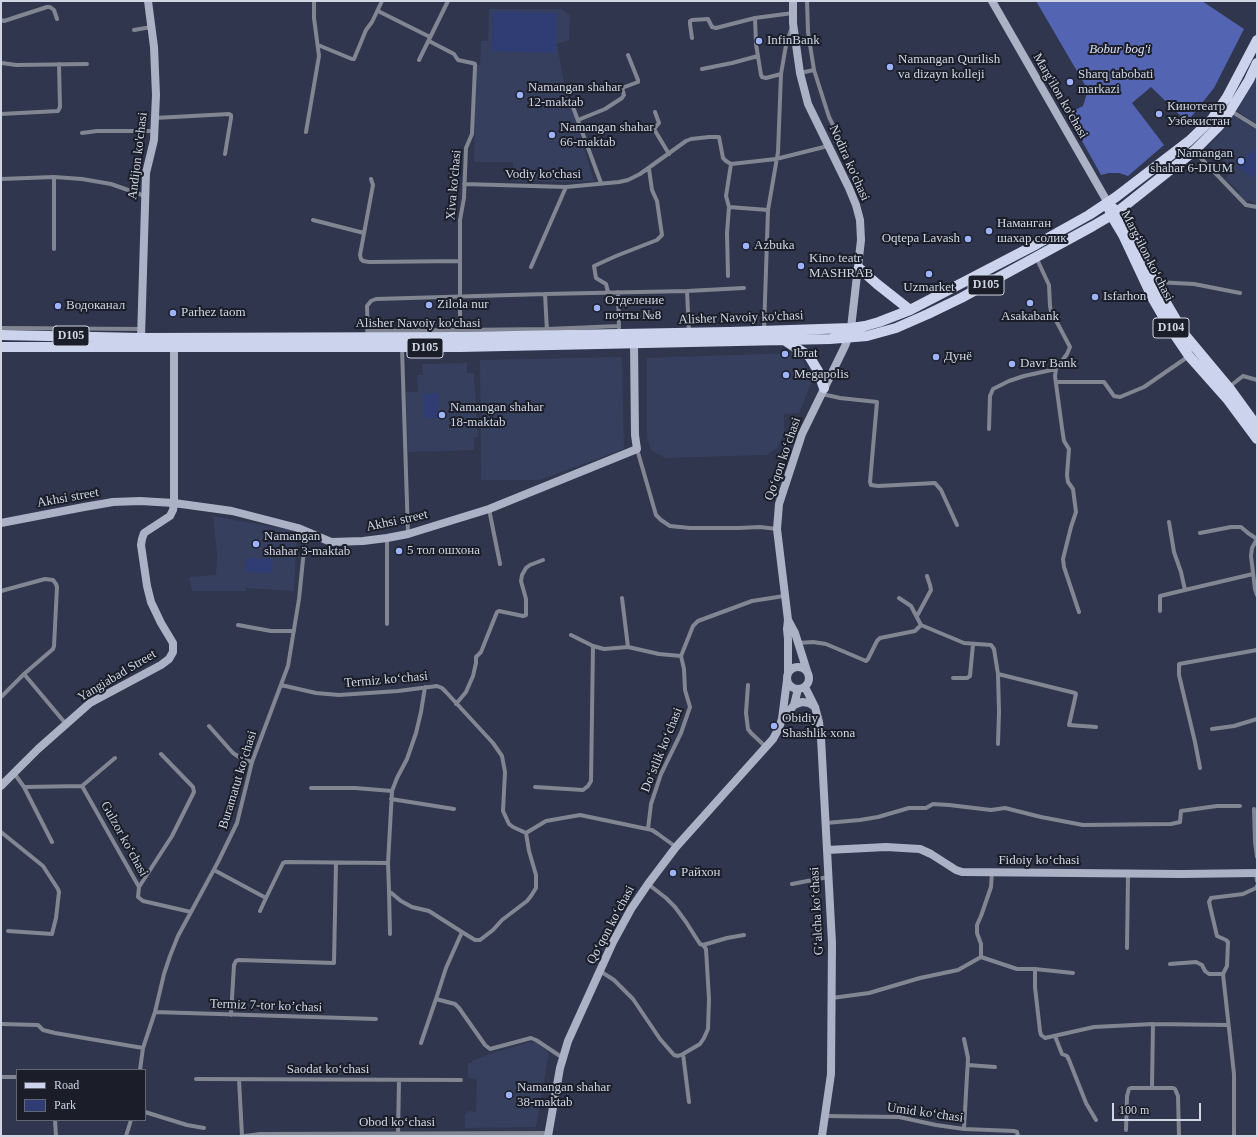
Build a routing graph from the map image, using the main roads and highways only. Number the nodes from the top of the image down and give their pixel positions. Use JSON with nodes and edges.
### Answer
{"nodes":[{"id":1,"x":1257,"y":40,"type":"edge"},
{"id":2,"x":1257,"y":63,"type":"edge"},
{"id":3,"x":1215,"y":123,"type":"junction"},
{"id":4,"x":1108,"y":203,"type":"junction"},
{"id":5,"x":1114,"y":214,"type":"junction"},
{"id":6,"x":859,"y":268,"type":"road end"},
{"id":7,"x":910,"y":310,"type":"junction"},
{"id":8,"x":1,"y":336,"type":"edge"},
{"id":9,"x":784,"y":340,"type":"junction"},
{"id":10,"x":174,"y":342,"type":"junction"},
{"id":11,"x":1,"y":347,"type":"edge"},
{"id":12,"x":823,"y":391,"type":"road end"},
{"id":13,"x":1257,"y":426,"type":"edge"},
{"id":14,"x":1257,"y":439,"type":"edge"}],
"edges":[{"from":1,"to":3,"type":"main road","name":"Alisher Navoiy ko'chasi","number":"D105"},
{"from":2,"to":3,"type":"main road","number":"D105"},
{"from":3,"to":4,"type":"main road","name":"Alisher Navoiy ko'chasi","number":"D105"},
{"from":3,"to":5,"type":"main road","number":"D105"},
{"from":4,"to":5,"type":"main road","name":"Margʻilon koʻchasi","number":"D104"},
{"from":4,"to":7,"type":"main road","name":"Alisher Navoiy ko'chasi","number":"D105"},
{"from":5,"to":9,"type":"main road","name":"Alisher Navoiy ko'chasi","number":"D105"},
{"from":5,"to":13,"type":"main road","name":"Margʻilon koʻchasi","number":"D104"},
{"from":5,"to":14,"type":"main road","name":"Margʻilon koʻchasi","number":"D104"},
{"from":6,"to":7,"type":"main road"},
{"from":7,"to":10,"type":"main road","name":"Alisher Navoiy ko'chasi","number":"D105"},
{"from":8,"to":10,"type":"main road","name":"Alisher Navoiy ko'chasi","number":"D105"},
{"from":9,"to":10,"type":"main road","name":"Alisher Navoiy ko'chasi","number":"D105"},
{"from":9,"to":12,"type":"main road"},
{"from":10,"to":11,"type":"main road","name":"Alisher Navoiy ko'chasi","number":"D105"}]}
